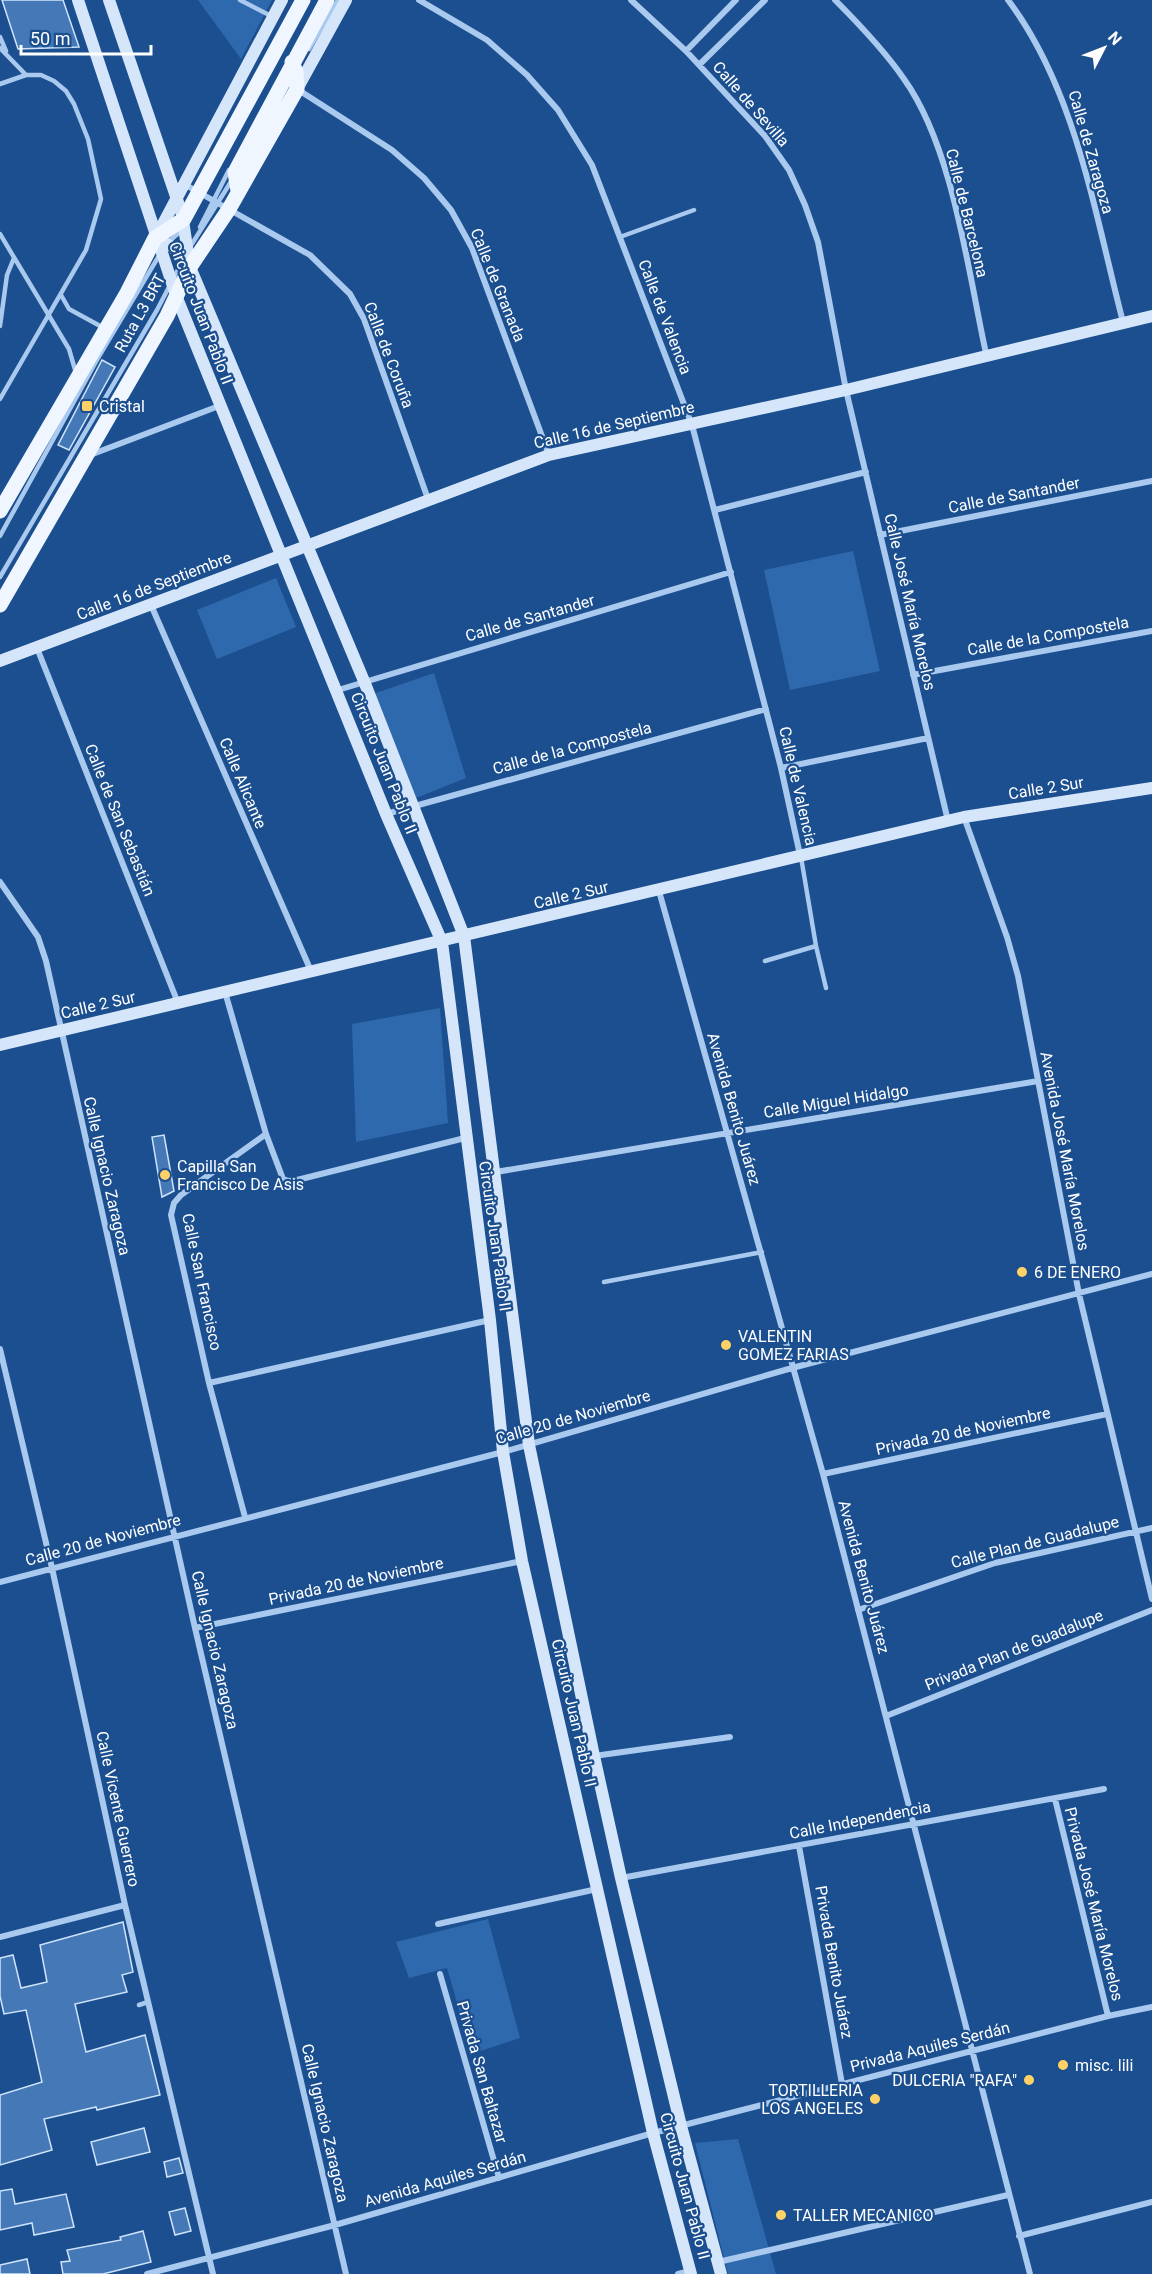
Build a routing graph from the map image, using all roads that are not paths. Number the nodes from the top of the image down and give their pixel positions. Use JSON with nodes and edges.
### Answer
{"nodes":[{"id":1,"x":78,"y":0,"type":"edge"},
{"id":2,"x":108,"y":0,"type":"edge"},
{"id":3,"x":240,"y":0,"type":"edge"},
{"id":4,"x":282,"y":0,"type":"edge"},
{"id":5,"x":297,"y":0,"type":"edge"},
{"id":6,"x":303,"y":0,"type":"edge"},
{"id":7,"x":309,"y":0,"type":"edge"},
{"id":8,"x":321,"y":0,"type":"edge"},
{"id":9,"x":327,"y":0,"type":"edge"},
{"id":10,"x":338,"y":0,"type":"edge"},
{"id":11,"x":346,"y":0,"type":"edge"},
{"id":12,"x":419,"y":0,"type":"edge"},
{"id":13,"x":631,"y":0,"type":"edge"},
{"id":14,"x":736,"y":0,"type":"edge"},
{"id":15,"x":765,"y":0,"type":"edge"},
{"id":16,"x":835,"y":0,"type":"edge"},
{"id":17,"x":1008,"y":0,"type":"edge"},
{"id":18,"x":273,"y":17,"type":"junction"},
{"id":19,"x":0,"y":37,"type":"edge"},
{"id":20,"x":0,"y":48,"type":"edge"},
{"id":21,"x":6,"y":51,"type":"junction"},
{"id":22,"x":686,"y":51,"type":"junction"},
{"id":23,"x":699,"y":65,"type":"junction"},
{"id":24,"x":294,"y":67,"type":"junction"},
{"id":25,"x":26,"y":75,"type":"junction"},
{"id":26,"x":0,"y":84,"type":"edge"},
{"id":27,"x":297,"y":88,"type":"junction"},
{"id":28,"x":235,"y":176,"type":"junction"},
{"id":29,"x":195,"y":190,"type":"junction"},
{"id":30,"x":238,"y":191,"type":"junction"},
{"id":31,"x":177,"y":198,"type":"junction"},
{"id":32,"x":220,"y":204,"type":"junction"},
{"id":33,"x":694,"y":210,"type":"dead end"},
{"id":34,"x":182,"y":221,"type":"junction"},
{"id":35,"x":0,"y":234,"type":"edge"},
{"id":36,"x":620,"y":237,"type":"junction"},
{"id":37,"x":161,"y":245,"type":"junction"},
{"id":38,"x":14,"y":258,"type":"junction"},
{"id":39,"x":188,"y":258,"type":"junction"},
{"id":40,"x":171,"y":280,"type":"junction"},
{"id":41,"x":61,"y":295,"type":"junction"},
{"id":42,"x":177,"y":298,"type":"junction"},
{"id":43,"x":48,"y":316,"type":"junction"},
{"id":44,"x":1152,"y":316,"type":"edge"},
{"id":45,"x":1123,"y":322,"type":"junction"},
{"id":46,"x":0,"y":326,"type":"edge"},
{"id":47,"x":106,"y":329,"type":"junction"},
{"id":48,"x":987,"y":358,"type":"junction"},
{"id":49,"x":78,"y":378,"type":"junction"},
{"id":50,"x":846,"y":390,"type":"junction"},
{"id":51,"x":0,"y":399,"type":"edge"},
{"id":52,"x":219,"y":406,"type":"junction"},
{"id":53,"x":692,"y":425,"type":"junction"},
{"id":54,"x":549,"y":454,"type":"junction"},
{"id":55,"x":87,"y":456,"type":"junction"},
{"id":56,"x":866,"y":471,"type":"junction"},
{"id":57,"x":1152,"y":482,"type":"edge"},
{"id":58,"x":428,"y":499,"type":"junction"},
{"id":59,"x":715,"y":510,"type":"junction"},
{"id":60,"x":0,"y":511,"type":"edge"},
{"id":61,"x":880,"y":535,"type":"junction"},
{"id":62,"x":0,"y":536,"type":"edge"},
{"id":63,"x":306,"y":547,"type":"junction"},
{"id":64,"x":280,"y":556,"type":"junction"},
{"id":65,"x":731,"y":573,"type":"junction"},
{"id":66,"x":0,"y":577,"type":"edge"},
{"id":67,"x":0,"y":605,"type":"edge"},
{"id":68,"x":151,"y":605,"type":"junction"},
{"id":69,"x":1152,"y":631,"type":"edge"},
{"id":70,"x":37,"y":648,"type":"junction"},
{"id":71,"x":0,"y":662,"type":"edge"},
{"id":72,"x":913,"y":675,"type":"junction"},
{"id":73,"x":364,"y":681,"type":"junction"},
{"id":74,"x":338,"y":690,"type":"junction"},
{"id":75,"x":766,"y":709,"type":"junction"},
{"id":76,"x":928,"y":738,"type":"junction"},
{"id":77,"x":781,"y":768,"type":"junction"},
{"id":78,"x":1152,"y":788,"type":"edge"},
{"id":79,"x":411,"y":807,"type":"junction"},
{"id":80,"x":386,"y":814,"type":"junction"},
{"id":81,"x":964,"y":817,"type":"junction"},
{"id":82,"x":948,"y":821,"type":"junction"},
{"id":83,"x":801,"y":857,"type":"junction"},
{"id":84,"x":1,"y":885,"type":"edge"},
{"id":85,"x":658,"y":891,"type":"junction"},
{"id":86,"x":464,"y":936,"type":"junction"},
{"id":87,"x":442,"y":942,"type":"junction"},
{"id":88,"x":816,"y":946,"type":"junction"},
{"id":89,"x":765,"y":961,"type":"dead end"},
{"id":90,"x":311,"y":972,"type":"junction"},
{"id":91,"x":826,"y":988,"type":"dead end"},
{"id":92,"x":225,"y":992,"type":"junction"},
{"id":93,"x":178,"y":1003,"type":"junction"},
{"id":94,"x":60,"y":1031,"type":"junction"},
{"id":95,"x":0,"y":1045,"type":"edge"},
{"id":96,"x":1038,"y":1082,"type":"junction"},
{"id":97,"x":726,"y":1132,"type":"junction"},
{"id":98,"x":266,"y":1134,"type":"junction"},
{"id":99,"x":465,"y":1138,"type":"junction"},
{"id":100,"x":496,"y":1172,"type":"junction"},
{"id":101,"x":762,"y":1252,"type":"junction"},
{"id":102,"x":1152,"y":1274,"type":"edge"},
{"id":103,"x":604,"y":1282,"type":"dead end"},
{"id":104,"x":1079,"y":1294,"type":"junction"},
{"id":105,"x":490,"y":1320,"type":"junction"},
{"id":106,"x":0,"y":1349,"type":"edge"},
{"id":107,"x":792,"y":1368,"type":"junction"},
{"id":108,"x":209,"y":1383,"type":"junction"},
{"id":109,"x":1107,"y":1414,"type":"junction"},
{"id":110,"x":529,"y":1444,"type":"junction"},
{"id":111,"x":503,"y":1452,"type":"junction"},
{"id":112,"x":824,"y":1474,"type":"junction"},
{"id":113,"x":245,"y":1516,"type":"junction"},
{"id":114,"x":1152,"y":1528,"type":"edge"},
{"id":115,"x":1135,"y":1531,"type":"junction"},
{"id":116,"x":175,"y":1535,"type":"junction"},
{"id":117,"x":522,"y":1561,"type":"junction"},
{"id":118,"x":52,"y":1568,"type":"junction"},
{"id":119,"x":0,"y":1582,"type":"edge"},
{"id":120,"x":1152,"y":1599,"type":"edge"},
{"id":121,"x":858,"y":1610,"type":"junction"},
{"id":122,"x":1152,"y":1610,"type":"edge"},
{"id":123,"x":195,"y":1628,"type":"junction"},
{"id":124,"x":886,"y":1716,"type":"junction"},
{"id":125,"x":730,"y":1737,"type":"dead end"},
{"id":126,"x":594,"y":1756,"type":"junction"},
{"id":127,"x":1104,"y":1790,"type":"dead end"},
{"id":128,"x":1055,"y":1799,"type":"junction"},
{"id":129,"x":914,"y":1823,"type":"junction"},
{"id":130,"x":799,"y":1846,"type":"junction"},
{"id":131,"x":621,"y":1878,"type":"junction"},
{"id":132,"x":597,"y":1889,"type":"junction"},
{"id":133,"x":125,"y":1905,"type":"junction"},
{"id":134,"x":438,"y":1924,"type":"dead end"},
{"id":135,"x":0,"y":1937,"type":"edge"},
{"id":136,"x":440,"y":1974,"type":"dead end"},
{"id":137,"x":148,"y":2002,"type":"junction"},
{"id":138,"x":140,"y":2005,"type":"dead end"},
{"id":139,"x":1152,"y":2007,"type":"edge"},
{"id":140,"x":1108,"y":2016,"type":"junction"},
{"id":141,"x":972,"y":2051,"type":"junction"},
{"id":142,"x":842,"y":2084,"type":"junction"},
{"id":143,"x":681,"y":2126,"type":"junction"},
{"id":144,"x":653,"y":2133,"type":"junction"},
{"id":145,"x":499,"y":2178,"type":"junction"},
{"id":146,"x":1008,"y":2195,"type":"junction"},
{"id":147,"x":1152,"y":2202,"type":"edge"},
{"id":148,"x":335,"y":2225,"type":"junction"},
{"id":149,"x":1019,"y":2236,"type":"junction"},
{"id":150,"x":210,"y":2260,"type":"junction"},
{"id":151,"x":720,"y":2268,"type":"edge"},
{"id":152,"x":686,"y":2273,"type":"edge"},
{"id":153,"x":147,"y":2274,"type":"edge"},
{"id":154,"x":213,"y":2274,"type":"edge"},
{"id":155,"x":346,"y":2274,"type":"edge"},
{"id":156,"x":1030,"y":2274,"type":"edge"}],
"edges":[{"from":1,"to":37,"type":"main road","name":"Circuito Juan Pablo II"},
{"from":2,"to":31,"type":"main road","name":"Circuito Juan Pablo II"},
{"from":3,"to":18,"type":"lane"},
{"from":4,"to":18,"type":"main road"},
{"from":5,"to":29,"type":"lane"},
{"from":6,"to":29,"type":"main road"},
{"from":7,"to":29,"type":"lane"},
{"from":8,"to":32,"type":"lane"},
{"from":9,"to":24,"type":"main road"},
{"from":10,"to":24,"type":"lane"},
{"from":11,"to":27,"type":"main road"},
{"from":12,"to":36,"type":"street","name":"Calle de Valencia"},
{"from":13,"to":22,"type":"street","name":"Calle de Sevilla"},
{"from":14,"to":22,"type":"street"},
{"from":15,"to":23,"type":"street"},
{"from":16,"to":48,"type":"street","name":"Calle de Barcelona"},
{"from":17,"to":45,"type":"street","name":"Calle de Zaragoza"},
{"from":18,"to":29,"type":"main road"},
{"from":19,"to":21,"type":"lane"},
{"from":20,"to":21,"type":"lane"},
{"from":21,"to":25,"type":"lane"},
{"from":22,"to":23,"type":"street","name":"Calle de Sevilla"},
{"from":23,"to":50,"type":"street","name":"Calle de Sevilla"},
{"from":24,"to":27,"type":"main road"},
{"from":24,"to":28,"type":"main road"},
{"from":25,"to":26,"type":"lane"},
{"from":25,"to":41,"type":"lane"},
{"from":27,"to":30,"type":"main road"},
{"from":27,"to":54,"type":"street","name":"Calle de Granada"},
{"from":28,"to":30,"type":"main road"},
{"from":28,"to":32,"type":"lane"},
{"from":29,"to":31,"type":"main road"},
{"from":29,"to":32,"type":"street","name":"Calle de Coruña"},
{"from":29,"to":34,"type":"main road"},
{"from":30,"to":32,"type":"main road"},
{"from":31,"to":34,"type":"main road","name":"Circuito Juan Pablo II"},
{"from":31,"to":37,"type":"main road"},
{"from":32,"to":39,"type":"main road"},
{"from":32,"to":58,"type":"street","name":"Calle de Coruña"},
{"from":33,"to":36,"type":"lane"},
{"from":34,"to":37,"type":"main road"},
{"from":34,"to":39,"type":"main road","name":"Circuito Juan Pablo II"},
{"from":35,"to":38,"type":"lane"},
{"from":36,"to":53,"type":"street","name":"Calle de Valencia"},
{"from":37,"to":39,"type":"main road","name":"Circuito Juan Pablo II"},
{"from":37,"to":40,"type":"main road","name":"Circuito Juan Pablo II"},
{"from":37,"to":47,"type":"main road"},
{"from":37,"to":62,"type":"lane"},
{"from":38,"to":43,"type":"lane"},
{"from":38,"to":46,"type":"lane"},
{"from":39,"to":40,"type":"lane","name":"Ruta L3 BRT"},
{"from":39,"to":42,"type":"main road"},
{"from":39,"to":63,"type":"main road","name":"Circuito Juan Pablo II"},
{"from":40,"to":42,"type":"main road","name":"Circuito Juan Pablo II"},
{"from":40,"to":66,"type":"lane","name":"Ruta L3 BRT"},
{"from":41,"to":43,"type":"lane"},
{"from":41,"to":47,"type":"lane"},
{"from":42,"to":52,"type":"main road","name":"Circuito Juan Pablo II"},
{"from":42,"to":55,"type":"main road"},
{"from":43,"to":49,"type":"lane"},
{"from":43,"to":51,"type":"lane"},
{"from":44,"to":45,"type":"main road","name":"Calle 16 de Septiembre"},
{"from":45,"to":48,"type":"main road","name":"Calle 16 de Septiembre"},
{"from":47,"to":49,"type":"main road"},
{"from":48,"to":50,"type":"main road","name":"Calle 16 de Septiembre"},
{"from":49,"to":60,"type":"main road"},
{"from":50,"to":53,"type":"main road","name":"Calle 16 de Septiembre"},
{"from":50,"to":56,"type":"street","name":"Calle José María Morelos"},
{"from":52,"to":55,"type":"street"},
{"from":52,"to":64,"type":"main road","name":"Circuito Juan Pablo II"},
{"from":53,"to":54,"type":"main road","name":"Calle 16 de Septiembre"},
{"from":53,"to":59,"type":"street","name":"Calle de Valencia"},
{"from":54,"to":58,"type":"main road","name":"Calle 16 de Septiembre"},
{"from":55,"to":67,"type":"main road"},
{"from":56,"to":59,"type":"street"},
{"from":56,"to":61,"type":"street","name":"Calle José María Morelos"},
{"from":57,"to":61,"type":"street","name":"Calle de Santander"},
{"from":58,"to":63,"type":"main road","name":"Calle 16 de Septiembre"},
{"from":59,"to":65,"type":"street","name":"Calle de Valencia"},
{"from":61,"to":72,"type":"street","name":"Calle José María Morelos"},
{"from":63,"to":64,"type":"main road","name":"Calle 16 de Septiembre"},
{"from":63,"to":73,"type":"main road","name":"Circuito Juan Pablo II"},
{"from":64,"to":68,"type":"main road","name":"Calle 16 de Septiembre"},
{"from":64,"to":74,"type":"main road","name":"Circuito Juan Pablo II"},
{"from":65,"to":73,"type":"street","name":"Calle de Santander"},
{"from":65,"to":75,"type":"street","name":"Calle de Valencia"},
{"from":68,"to":70,"type":"main road","name":"Calle 16 de Septiembre"},
{"from":68,"to":90,"type":"street","name":"Calle Alicante"},
{"from":69,"to":72,"type":"street","name":"Calle de la Compostela"},
{"from":70,"to":71,"type":"main road","name":"Calle 16 de Septiembre"},
{"from":70,"to":93,"type":"street","name":"Calle de San Sebastián"},
{"from":72,"to":76,"type":"street","name":"Calle José María Morelos"},
{"from":73,"to":74,"type":"street","name":"Calle de Santander"},
{"from":73,"to":79,"type":"main road","name":"Circuito Juan Pablo II"},
{"from":74,"to":80,"type":"main road","name":"Circuito Juan Pablo II"},
{"from":75,"to":77,"type":"street","name":"Calle de Valencia"},
{"from":75,"to":79,"type":"street","name":"Calle de la Compostela"},
{"from":76,"to":77,"type":"street"},
{"from":76,"to":82,"type":"street","name":"Calle José María Morelos"},
{"from":77,"to":83,"type":"street","name":"Calle de Valencia"},
{"from":78,"to":81,"type":"main road","name":"Calle 2 Sur"},
{"from":79,"to":80,"type":"street","name":"Calle de la Compostela"},
{"from":79,"to":86,"type":"main road","name":"Circuito Juan Pablo II"},
{"from":80,"to":87,"type":"main road","name":"Circuito Juan Pablo II"},
{"from":81,"to":82,"type":"main road","name":"Calle 2 Sur"},
{"from":81,"to":96,"type":"street","name":"Avenida José María Morelos"},
{"from":82,"to":83,"type":"main road","name":"Calle 2 Sur"},
{"from":83,"to":85,"type":"main road","name":"Calle 2 Sur"},
{"from":83,"to":88,"type":"lane"},
{"from":84,"to":94,"type":"street","name":"Calle Ignacio Zaragoza"},
{"from":85,"to":86,"type":"main road","name":"Calle 2 Sur"},
{"from":85,"to":97,"type":"street","name":"Avenida Benito Juárez"},
{"from":86,"to":87,"type":"main road","name":"Calle 2 Sur"},
{"from":86,"to":100,"type":"main road","name":"Circuito Juan Pablo II"},
{"from":87,"to":90,"type":"main road","name":"Calle 2 Sur"},
{"from":87,"to":99,"type":"main road","name":"Circuito Juan Pablo II"},
{"from":88,"to":89,"type":"lane"},
{"from":88,"to":91,"type":"lane"},
{"from":90,"to":92,"type":"main road","name":"Calle 2 Sur"},
{"from":92,"to":93,"type":"main road","name":"Calle 2 Sur"},
{"from":92,"to":98,"type":"street"},
{"from":93,"to":94,"type":"main road","name":"Calle 2 Sur"},
{"from":94,"to":95,"type":"main road","name":"Calle 2 Sur"},
{"from":94,"to":116,"type":"street","name":"Calle Ignacio Zaragoza"},
{"from":96,"to":97,"type":"street","name":"Calle Miguel Hidalgo"},
{"from":96,"to":104,"type":"street","name":"Avenida José María Morelos"},
{"from":97,"to":100,"type":"street","name":"Calle Miguel Hidalgo"},
{"from":97,"to":101,"type":"street","name":"Avenida Benito Juárez"},
{"from":98,"to":99,"type":"street"},
{"from":98,"to":108,"type":"street","name":"Calle San Francisco"},
{"from":99,"to":105,"type":"main road","name":"Circuito Juan Pablo II"},
{"from":100,"to":110,"type":"main road","name":"Circuito Juan Pablo II"},
{"from":101,"to":103,"type":"lane"},
{"from":101,"to":107,"type":"street","name":"Avenida Benito Juárez"},
{"from":102,"to":104,"type":"street","name":"Calle 20 de Noviembre"},
{"from":104,"to":107,"type":"street","name":"Calle 20 de Noviembre"},
{"from":104,"to":109,"type":"street","name":"Avenida José María Morelos"},
{"from":105,"to":108,"type":"street"},
{"from":105,"to":111,"type":"main road","name":"Circuito Juan Pablo II"},
{"from":106,"to":118,"type":"street","name":"Calle Vicente Guerrero"},
{"from":107,"to":110,"type":"street","name":"Calle 20 de Noviembre"},
{"from":107,"to":112,"type":"street","name":"Avenida Benito Juárez"},
{"from":108,"to":113,"type":"street","name":"Calle San Francisco"},
{"from":109,"to":112,"type":"street","name":"Privada 20 de Noviembre"},
{"from":109,"to":115,"type":"street","name":"Avenida José María Morelos"},
{"from":110,"to":111,"type":"street","name":"Calle 20 de Noviembre"},
{"from":110,"to":126,"type":"main road","name":"Circuito Juan Pablo II"},
{"from":111,"to":113,"type":"street","name":"Calle 20 de Noviembre"},
{"from":111,"to":117,"type":"main road","name":"Circuito Juan Pablo II"},
{"from":112,"to":121,"type":"street","name":"Avenida Benito Juárez"},
{"from":113,"to":116,"type":"street","name":"Calle 20 de Noviembre"},
{"from":114,"to":115,"type":"street","name":"Calle Plan de Guadalupe"},
{"from":115,"to":120,"type":"street","name":"Avenida José María Morelos"},
{"from":115,"to":121,"type":"street","name":"Calle Plan de Guadalupe"},
{"from":116,"to":118,"type":"street","name":"Calle 20 de Noviembre"},
{"from":116,"to":123,"type":"street","name":"Calle Ignacio Zaragoza"},
{"from":117,"to":123,"type":"street","name":"Privada 20 de Noviembre"},
{"from":117,"to":132,"type":"main road","name":"Circuito Juan Pablo II"},
{"from":118,"to":119,"type":"street","name":"Calle 20 de Noviembre"},
{"from":118,"to":133,"type":"street","name":"Calle Vicente Guerrero"},
{"from":121,"to":124,"type":"street","name":"Avenida Benito Juárez"},
{"from":122,"to":124,"type":"street","name":"Privada Plan de Guadalupe"},
{"from":123,"to":148,"type":"street","name":"Calle Ignacio Zaragoza"},
{"from":124,"to":129,"type":"street","name":"Avenida Benito Juárez"},
{"from":125,"to":126,"type":"street"},
{"from":126,"to":131,"type":"main road","name":"Circuito Juan Pablo II"},
{"from":127,"to":128,"type":"street","name":"Calle Independencia"},
{"from":128,"to":129,"type":"street","name":"Calle Independencia"},
{"from":128,"to":140,"type":"street","name":"Privada José María Morelos"},
{"from":129,"to":130,"type":"street","name":"Calle Independencia"},
{"from":129,"to":141,"type":"street","name":"Avenida Benito Juárez"},
{"from":130,"to":131,"type":"street","name":"Calle Independencia"},
{"from":130,"to":142,"type":"street","name":"Privada Benito Juárez"},
{"from":131,"to":143,"type":"main road","name":"Circuito Juan Pablo II"},
{"from":132,"to":134,"type":"street"},
{"from":132,"to":144,"type":"main road","name":"Circuito Juan Pablo II"},
{"from":133,"to":135,"type":"street"},
{"from":133,"to":137,"type":"street","name":"Calle Vicente Guerrero"},
{"from":136,"to":145,"type":"street","name":"Privada San Baltazar"},
{"from":137,"to":138,"type":"lane"},
{"from":137,"to":150,"type":"street","name":"Calle Vicente Guerrero"},
{"from":139,"to":140,"type":"street","name":"Privada Aquiles Serdán"},
{"from":140,"to":141,"type":"street","name":"Privada Aquiles Serdán"},
{"from":141,"to":142,"type":"street","name":"Privada Aquiles Serdán"},
{"from":141,"to":146,"type":"street","name":"Avenida Benito Juárez"},
{"from":142,"to":143,"type":"street","name":"Privada Aquiles Serdán"},
{"from":143,"to":144,"type":"street","name":"Avenida Aquiles Serdán"},
{"from":143,"to":151,"type":"main road","name":"Circuito Juan Pablo II"},
{"from":144,"to":145,"type":"street","name":"Avenida Aquiles Serdán"},
{"from":144,"to":152,"type":"main road","name":"Circuito Juan Pablo II"},
{"from":145,"to":148,"type":"street","name":"Avenida Aquiles Serdán"},
{"from":146,"to":149,"type":"street","name":"Avenida Benito Juárez"},
{"from":146,"to":151,"type":"street"},
{"from":147,"to":149,"type":"street"},
{"from":148,"to":150,"type":"street","name":"Avenida Aquiles Serdán"},
{"from":148,"to":155,"type":"street","name":"Calle Ignacio Zaragoza"},
{"from":149,"to":156,"type":"street","name":"Avenida Benito Juárez"},
{"from":150,"to":153,"type":"street","name":"Avenida Aquiles Serdán"},
{"from":150,"to":154,"type":"street","name":"Calle Vicente Guerrero"}]}
